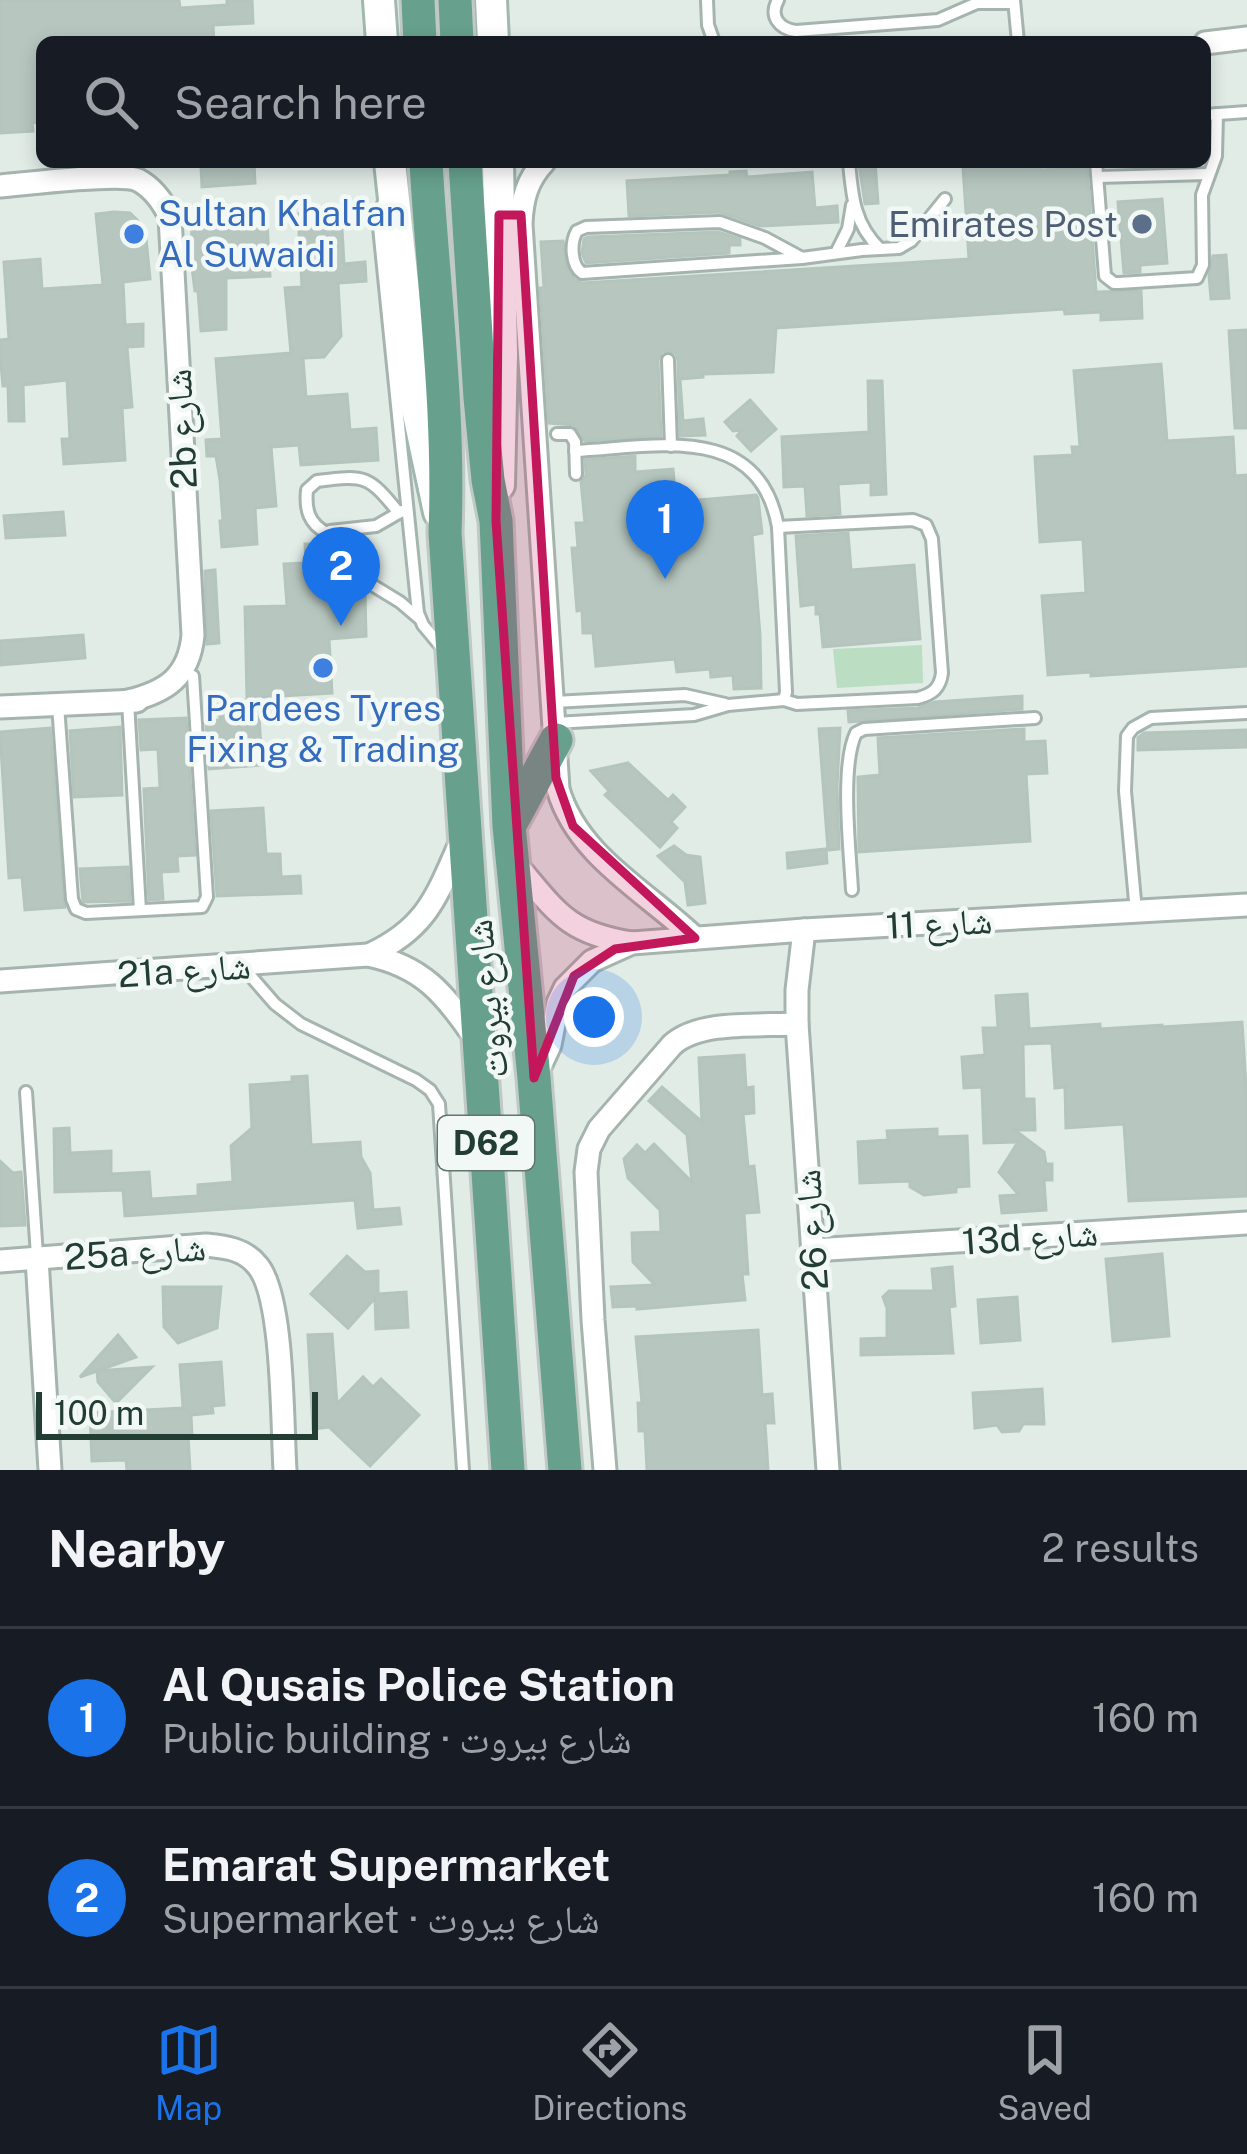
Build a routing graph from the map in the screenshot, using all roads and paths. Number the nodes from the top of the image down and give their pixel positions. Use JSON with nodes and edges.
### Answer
{"nodes":[{"id":1,"x":379,"y":0,"type":"edge"},
{"id":2,"x":418,"y":0,"type":"edge"},
{"id":3,"x":455,"y":0,"type":"edge"},
{"id":4,"x":707,"y":0,"type":"edge"},
{"id":5,"x":778,"y":0,"type":"edge"},
{"id":6,"x":1014,"y":1,"type":"edge"},
{"id":7,"x":962,"y":5,"type":"edge"},
{"id":8,"x":382,"y":36,"type":"edge"},
{"id":9,"x":420,"y":36,"type":"edge"},
{"id":10,"x":457,"y":36,"type":"edge"},
{"id":11,"x":712,"y":36,"type":"edge"},
{"id":12,"x":1017,"y":36,"type":"edge"},
{"id":13,"x":1247,"y":38,"type":"edge"},
{"id":14,"x":1211,"y":42,"type":"edge"},
{"id":15,"x":1247,"y":112,"type":"edge"},
{"id":16,"x":1211,"y":114,"type":"edge"},
{"id":17,"x":427,"y":168,"type":"edge"},
{"id":18,"x":465,"y":168,"type":"edge"},
{"id":19,"x":501,"y":168,"type":"edge"},
{"id":20,"x":539,"y":168,"type":"edge"},
{"id":21,"x":849,"y":168,"type":"edge"},
{"id":22,"x":1096,"y":168,"type":"edge"},
{"id":23,"x":1211,"y":168,"type":"edge"},
{"id":24,"x":1211,"y":168,"type":"edge"},
{"id":25,"x":391,"y":171,"type":"edge"},
{"id":26,"x":1208,"y":175,"type":"junction"},
{"id":27,"x":1097,"y":177,"type":"junction"},
{"id":28,"x":0,"y":186,"type":"edge"},
{"id":29,"x":945,"y":199,"type":"dead end"},
{"id":30,"x":852,"y":202,"type":"junction"},
{"id":31,"x":510,"y":215,"type":"junction"},
{"id":32,"x":880,"y":249,"type":"junction"},
{"id":33,"x":836,"y":254,"type":"junction"},
{"id":34,"x":802,"y":258,"type":"junction"},
{"id":35,"x":668,"y":360,"type":"dead end"},
{"id":36,"x":557,"y":434,"type":"dead end"},
{"id":37,"x":671,"y":446,"type":"junction"},
{"id":38,"x":575,"y":451,"type":"junction"},
{"id":39,"x":576,"y":474,"type":"dead end"},
{"id":40,"x":404,"y":509,"type":"junction"},
{"id":41,"x":496,"y":520,"type":"junction"},
{"id":42,"x":778,"y":527,"type":"junction"},
{"id":43,"x":445,"y":533,"type":"junction"},
{"id":44,"x":364,"y":580,"type":"dead end"},
{"id":45,"x":420,"y":619,"type":"junction"},
{"id":46,"x":193,"y":620,"type":"junction"},
{"id":47,"x":453,"y":661,"type":"junction"},
{"id":48,"x":193,"y":676,"type":"junction"},
{"id":49,"x":642,"y":697,"type":"junction"},
{"id":50,"x":128,"y":700,"type":"junction"},
{"id":51,"x":784,"y":700,"type":"junction"},
{"id":52,"x":57,"y":704,"type":"junction"},
{"id":53,"x":728,"y":705,"type":"junction"},
{"id":54,"x":0,"y":707,"type":"edge"},
{"id":55,"x":1247,"y":713,"type":"edge"},
{"id":56,"x":643,"y":718,"type":"junction"},
{"id":57,"x":1035,"y":718,"type":"dead end"},
{"id":58,"x":555,"y":722,"type":"junction"},
{"id":59,"x":464,"y":835,"type":"junction"},
{"id":60,"x":511,"y":843,"type":"junction"},
{"id":61,"x":852,"y":890,"type":"dead end"},
{"id":62,"x":1247,"y":905,"type":"edge"},
{"id":63,"x":140,"y":910,"type":"junction"},
{"id":64,"x":1136,"y":912,"type":"junction"},
{"id":65,"x":804,"y":930,"type":"junction"},
{"id":66,"x":780,"y":932,"type":"junction"},
{"id":67,"x":695,"y":938,"type":"junction"},
{"id":68,"x":632,"y":944,"type":"junction"},
{"id":69,"x":368,"y":955,"type":"junction"},
{"id":70,"x":242,"y":966,"type":"junction"},
{"id":71,"x":2,"y":975,"type":"edge"},
{"id":72,"x":797,"y":990,"type":"junction"},
{"id":73,"x":797,"y":1024,"type":"junction"},
{"id":74,"x":479,"y":1043,"type":"junction"},
{"id":75,"x":534,"y":1078,"type":"junction"},
{"id":76,"x":26,"y":1092,"type":"dead end"},
{"id":77,"x":1247,"y":1223,"type":"edge"},
{"id":78,"x":813,"y":1250,"type":"junction"},
{"id":79,"x":37,"y":1259,"type":"junction"},
{"id":80,"x":0,"y":1261,"type":"edge"},
{"id":81,"x":50,"y":1470,"type":"edge"},
{"id":82,"x":285,"y":1470,"type":"edge"},
{"id":83,"x":463,"y":1470,"type":"edge"},
{"id":84,"x":508,"y":1470,"type":"edge"},
{"id":85,"x":565,"y":1470,"type":"edge"},
{"id":86,"x":604,"y":1470,"type":"edge"},
{"id":87,"x":828,"y":1470,"type":"edge"}],
"edges":[{"from":1,"to":8,"type":"main road"},
{"from":2,"to":9,"type":"main road"},
{"from":3,"to":10,"type":"main road"},
{"from":4,"to":11,"type":"lane"},
{"from":5,"to":7,"type":"lane"},
{"from":6,"to":7,"type":"lane"},
{"from":6,"to":12,"type":"lane"},
{"from":13,"to":14,"type":"street"},
{"from":15,"to":16,"type":"lane"},
{"from":16,"to":24,"type":"lane"},
{"from":17,"to":43,"type":"main road","name":"شارع بيروت","number":"D62"},
{"from":18,"to":41,"type":"main road","name":"شارع بيروت","number":"D62"},
{"from":19,"to":31,"type":"main road","name":"شارع بيروت","number":"D62"},
{"from":20,"to":31,"type":"street"},
{"from":21,"to":30,"type":"lane"},
{"from":22,"to":27,"type":"lane"},
{"from":23,"to":26,"type":"lane"},
{"from":25,"to":40,"type":"lane"},
{"from":25,"to":43,"type":"main road","name":"شارع بيروت","number":"D62"},
{"from":26,"to":27,"type":"lane"},
{"from":26,"to":27,"type":"lane"},
{"from":28,"to":46,"type":"street","name":"2b شارع"},
{"from":29,"to":32,"type":"lane"},
{"from":30,"to":32,"type":"lane"},
{"from":30,"to":33,"type":"lane"},
{"from":31,"to":41,"type":"main road","name":"شارع بيروت","number":"D62"},
{"from":31,"to":58,"type":"street"},
{"from":32,"to":33,"type":"lane"},
{"from":33,"to":34,"type":"lane"},
{"from":34,"to":34,"type":"lane"},
{"from":35,"to":37,"type":"lane"},
{"from":36,"to":38,"type":"lane"},
{"from":37,"to":38,"type":"lane"},
{"from":37,"to":42,"type":"lane"},
{"from":38,"to":39,"type":"lane"},
{"from":40,"to":40,"type":"lane"},
{"from":40,"to":45,"type":"lane"},
{"from":41,"to":60,"type":"main road","name":"شارع بيروت","number":"D62"},
{"from":42,"to":51,"type":"lane"},
{"from":42,"to":51,"type":"lane"},
{"from":43,"to":47,"type":"main road","name":"شارع بيروت","number":"D62"},
{"from":44,"to":45,"type":"lane"},
{"from":45,"to":47,"type":"lane"},
{"from":46,"to":48,"type":"street","name":"2b شارع"},
{"from":46,"to":50,"type":"street","name":"2b شارع"},
{"from":47,"to":59,"type":"main road","name":"شارع بيروت","number":"D62"},
{"from":48,"to":50,"type":"street"},
{"from":48,"to":63,"type":"lane"},
{"from":49,"to":53,"type":"lane"},
{"from":49,"to":56,"type":"lane"},
{"from":49,"to":58,"type":"lane"},
{"from":50,"to":52,"type":"street"},
{"from":50,"to":63,"type":"lane"},
{"from":51,"to":53,"type":"lane"},
{"from":52,"to":54,"type":"street"},
{"from":52,"to":63,"type":"lane"},
{"from":53,"to":56,"type":"lane"},
{"from":55,"to":64,"type":"lane"},
{"from":56,"to":58,"type":"lane"},
{"from":57,"to":61,"type":"lane"},
{"from":58,"to":60,"type":"main road"},
{"from":58,"to":67,"type":"street"},
{"from":59,"to":69,"type":"street","name":"21a شارع"},
{"from":59,"to":74,"type":"main road","name":"شارع بيروت","number":"D62"},
{"from":60,"to":68,"type":"street","name":"شارع 11"},
{"from":60,"to":75,"type":"main road","name":"شارع بيروت","number":"D62"},
{"from":62,"to":64,"type":"street","name":"شارع 11"},
{"from":64,"to":65,"type":"street","name":"شارع 11"},
{"from":65,"to":66,"type":"street","name":"شارع 11"},
{"from":65,"to":72,"type":"street","name":"شارع 26"},
{"from":66,"to":67,"type":"street","name":"شارع 11"},
{"from":66,"to":72,"type":"street","name":"شارع 26"},
{"from":67,"to":68,"type":"street","name":"شارع 11"},
{"from":68,"to":75,"type":"street","name":"شارع 11"},
{"from":69,"to":70,"type":"street","name":"21a شارع"},
{"from":69,"to":74,"type":"street","name":"21a شارع"},
{"from":70,"to":71,"type":"street","name":"21a شارع"},
{"from":70,"to":83,"type":"lane"},
{"from":72,"to":73,"type":"street","name":"شارع 26"},
{"from":73,"to":78,"type":"street","name":"شارع 26"},
{"from":73,"to":86,"type":"street"},
{"from":74,"to":84,"type":"main road","name":"شارع بيروت","number":"D62"},
{"from":75,"to":85,"type":"main road","name":"شارع بيروت","number":"D62"},
{"from":76,"to":79,"type":"lane"},
{"from":77,"to":78,"type":"street","name":"13d شارع"},
{"from":78,"to":87,"type":"street","name":"شارع 26"},
{"from":79,"to":80,"type":"street","name":"25a شارع"},
{"from":79,"to":81,"type":"street"},
{"from":79,"to":82,"type":"street","name":"25a شارع"}]}
